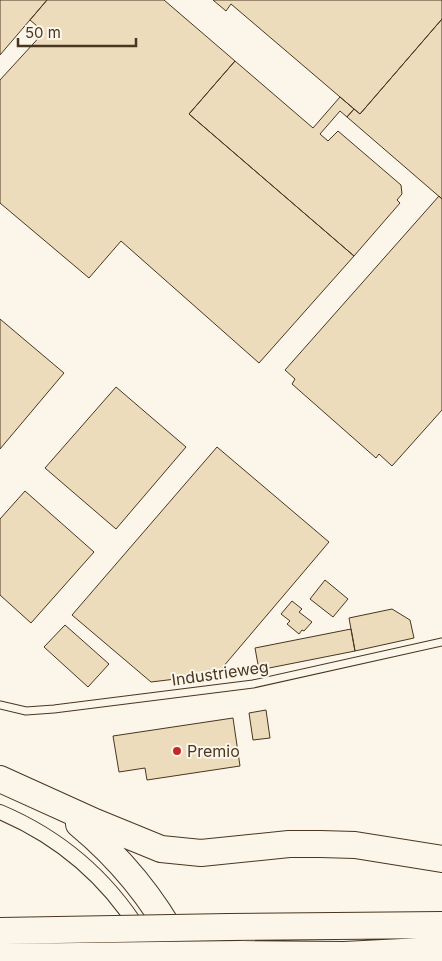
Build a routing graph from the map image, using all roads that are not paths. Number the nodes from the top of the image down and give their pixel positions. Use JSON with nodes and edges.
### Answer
{"nodes":[{"id":1,"x":442,"y":642,"type":"edge"},
{"id":2,"x":0,"y":705,"type":"edge"},
{"id":3,"x":0,"y":779,"type":"edge"},
{"id":4,"x":55,"y":804,"type":"junction"},
{"id":5,"x":0,"y":812,"type":"edge"},
{"id":6,"x":442,"y":859,"type":"edge"},
{"id":7,"x":442,"y":925,"type":"edge"},
{"id":8,"x":0,"y":930,"type":"edge"},
{"id":9,"x":442,"y":950,"type":"edge"},
{"id":10,"x":0,"y":956,"type":"edge"},
{"id":11,"x":352,"y":958,"type":"edge"},
{"id":12,"x":154,"y":961,"type":"edge"},
{"id":13,"x":186,"y":961,"type":"edge"}],
"edges":[{"from":1,"to":2,"type":"lane","name":"Industrieweg"},
{"from":3,"to":4,"type":"highway"},
{"from":4,"to":6,"type":"highway"},
{"from":4,"to":13,"type":"highway"},
{"from":5,"to":12,"type":"street"},
{"from":7,"to":8,"type":"highway","bridge":true},
{"from":9,"to":11,"type":"highway"},
{"from":10,"to":11,"type":"highway","bridge":true}]}
